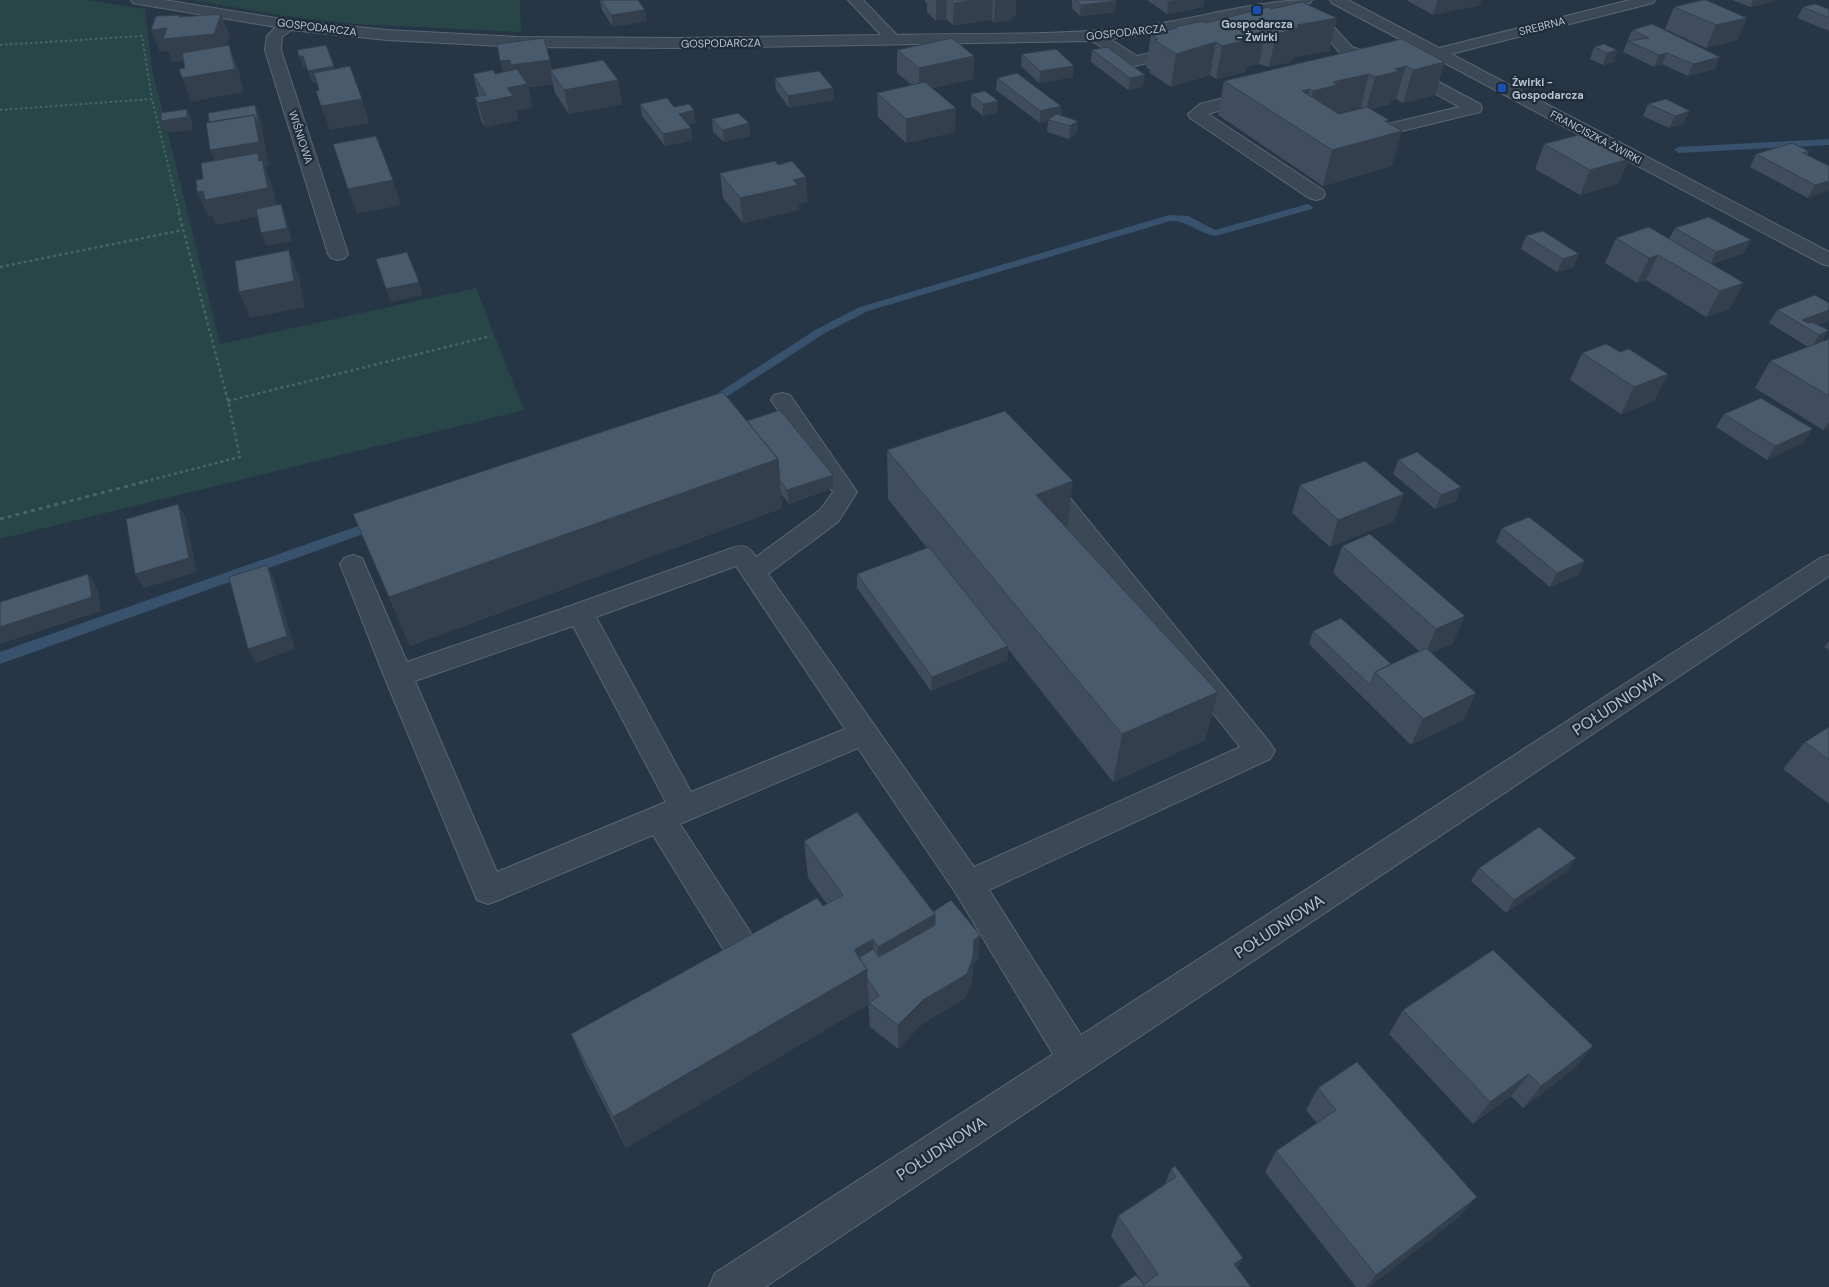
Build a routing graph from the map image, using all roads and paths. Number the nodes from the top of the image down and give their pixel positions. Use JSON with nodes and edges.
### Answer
{"nodes":[{"id":1,"x":138,"y":0,"type":"edge"},
{"id":2,"x":855,"y":0,"type":"edge"},
{"id":3,"x":1305,"y":0,"type":"edge"},
{"id":4,"x":1337,"y":0,"type":"edge"},
{"id":5,"x":1648,"y":0,"type":"edge"},
{"id":6,"x":288,"y":25,"type":"junction"},
{"id":7,"x":1286,"y":29,"type":"edge"},
{"id":8,"x":1095,"y":36,"type":"junction"},
{"id":9,"x":894,"y":40,"type":"junction"},
{"id":10,"x":1421,"y":44,"type":"junction"},
{"id":11,"x":0,"y":45,"type":"edge"},
{"id":12,"x":1201,"y":47,"type":"edge"},
{"id":13,"x":1436,"y":53,"type":"junction"},
{"id":14,"x":1374,"y":60,"type":"junction"},
{"id":15,"x":1350,"y":70,"type":"edge"},
{"id":16,"x":1271,"y":91,"type":"edge"},
{"id":17,"x":152,"y":99,"type":"junction"},
{"id":18,"x":0,"y":110,"type":"edge"},
{"id":19,"x":1369,"y":134,"type":"edge"},
{"id":20,"x":1316,"y":194,"type":"dead end"},
{"id":21,"x":182,"y":230,"type":"junction"},
{"id":22,"x":338,"y":254,"type":"dead end"},
{"id":23,"x":1829,"y":260,"type":"edge"},
{"id":24,"x":0,"y":267,"type":"edge"},
{"id":25,"x":491,"y":336,"type":"dead end"},
{"id":26,"x":782,"y":400,"type":"dead end"},
{"id":27,"x":228,"y":401,"type":"junction"},
{"id":28,"x":1052,"y":494,"type":"edge"},
{"id":29,"x":0,"y":519,"type":"edge"},
{"id":30,"x":353,"y":564,"type":"dead end"},
{"id":31,"x":1829,"y":564,"type":"edge"},
{"id":32,"x":753,"y":572,"type":"junction"},
{"id":33,"x":580,"y":613,"type":"junction"},
{"id":34,"x":398,"y":676,"type":"junction"},
{"id":35,"x":864,"y":733,"type":"junction"},
{"id":36,"x":673,"y":814,"type":"junction"},
{"id":37,"x":968,"y":885,"type":"junction"},
{"id":38,"x":737,"y":942,"type":"edge"},
{"id":39,"x":1076,"y":1059,"type":"junction"},
{"id":40,"x":729,"y":1287,"type":"edge"}],
"edges":[{"from":1,"to":6,"type":"street","name":"GOSPODARCZA"},
{"from":2,"to":9,"type":"street"},
{"from":3,"to":8,"type":"street","name":"GOSPODARCZA"},
{"from":4,"to":10,"type":"street","name":"FRANCISZKA ŻWIRKI"},
{"from":5,"to":13,"type":"street","name":"SREBRNA"},
{"from":6,"to":9,"type":"street","name":"GOSPODARCZA"},
{"from":6,"to":22,"type":"street","name":"WIŚNIOWA"},
{"from":7,"to":14,"type":"street"},
{"from":8,"to":9,"type":"street","name":"GOSPODARCZA"},
{"from":8,"to":12,"type":"street"},
{"from":10,"to":13,"type":"street","name":"FRANCISZKA ŻWIRKI"},
{"from":10,"to":14,"type":"street"},
{"from":11,"to":17,"type":"path"},
{"from":13,"to":23,"type":"street","name":"FRANCISZKA ŻWIRKI"},
{"from":14,"to":15,"type":"street"},
{"from":14,"to":19,"type":"street"},
{"from":16,"to":20,"type":"street"},
{"from":17,"to":18,"type":"path"},
{"from":17,"to":21,"type":"path"},
{"from":21,"to":24,"type":"path"},
{"from":21,"to":27,"type":"path"},
{"from":25,"to":27,"type":"path"},
{"from":26,"to":32,"type":"street"},
{"from":27,"to":29,"type":"path"},
{"from":28,"to":37,"type":"street"},
{"from":30,"to":34,"type":"street"},
{"from":31,"to":39,"type":"street","name":"POŁUDNIOWA"},
{"from":32,"to":33,"type":"street"},
{"from":32,"to":35,"type":"street"},
{"from":33,"to":34,"type":"street"},
{"from":33,"to":36,"type":"street"},
{"from":34,"to":36,"type":"street"},
{"from":35,"to":36,"type":"street"},
{"from":35,"to":37,"type":"street"},
{"from":36,"to":38,"type":"street"},
{"from":37,"to":39,"type":"street"},
{"from":39,"to":40,"type":"street","name":"POŁUDNIOWA"}]}
